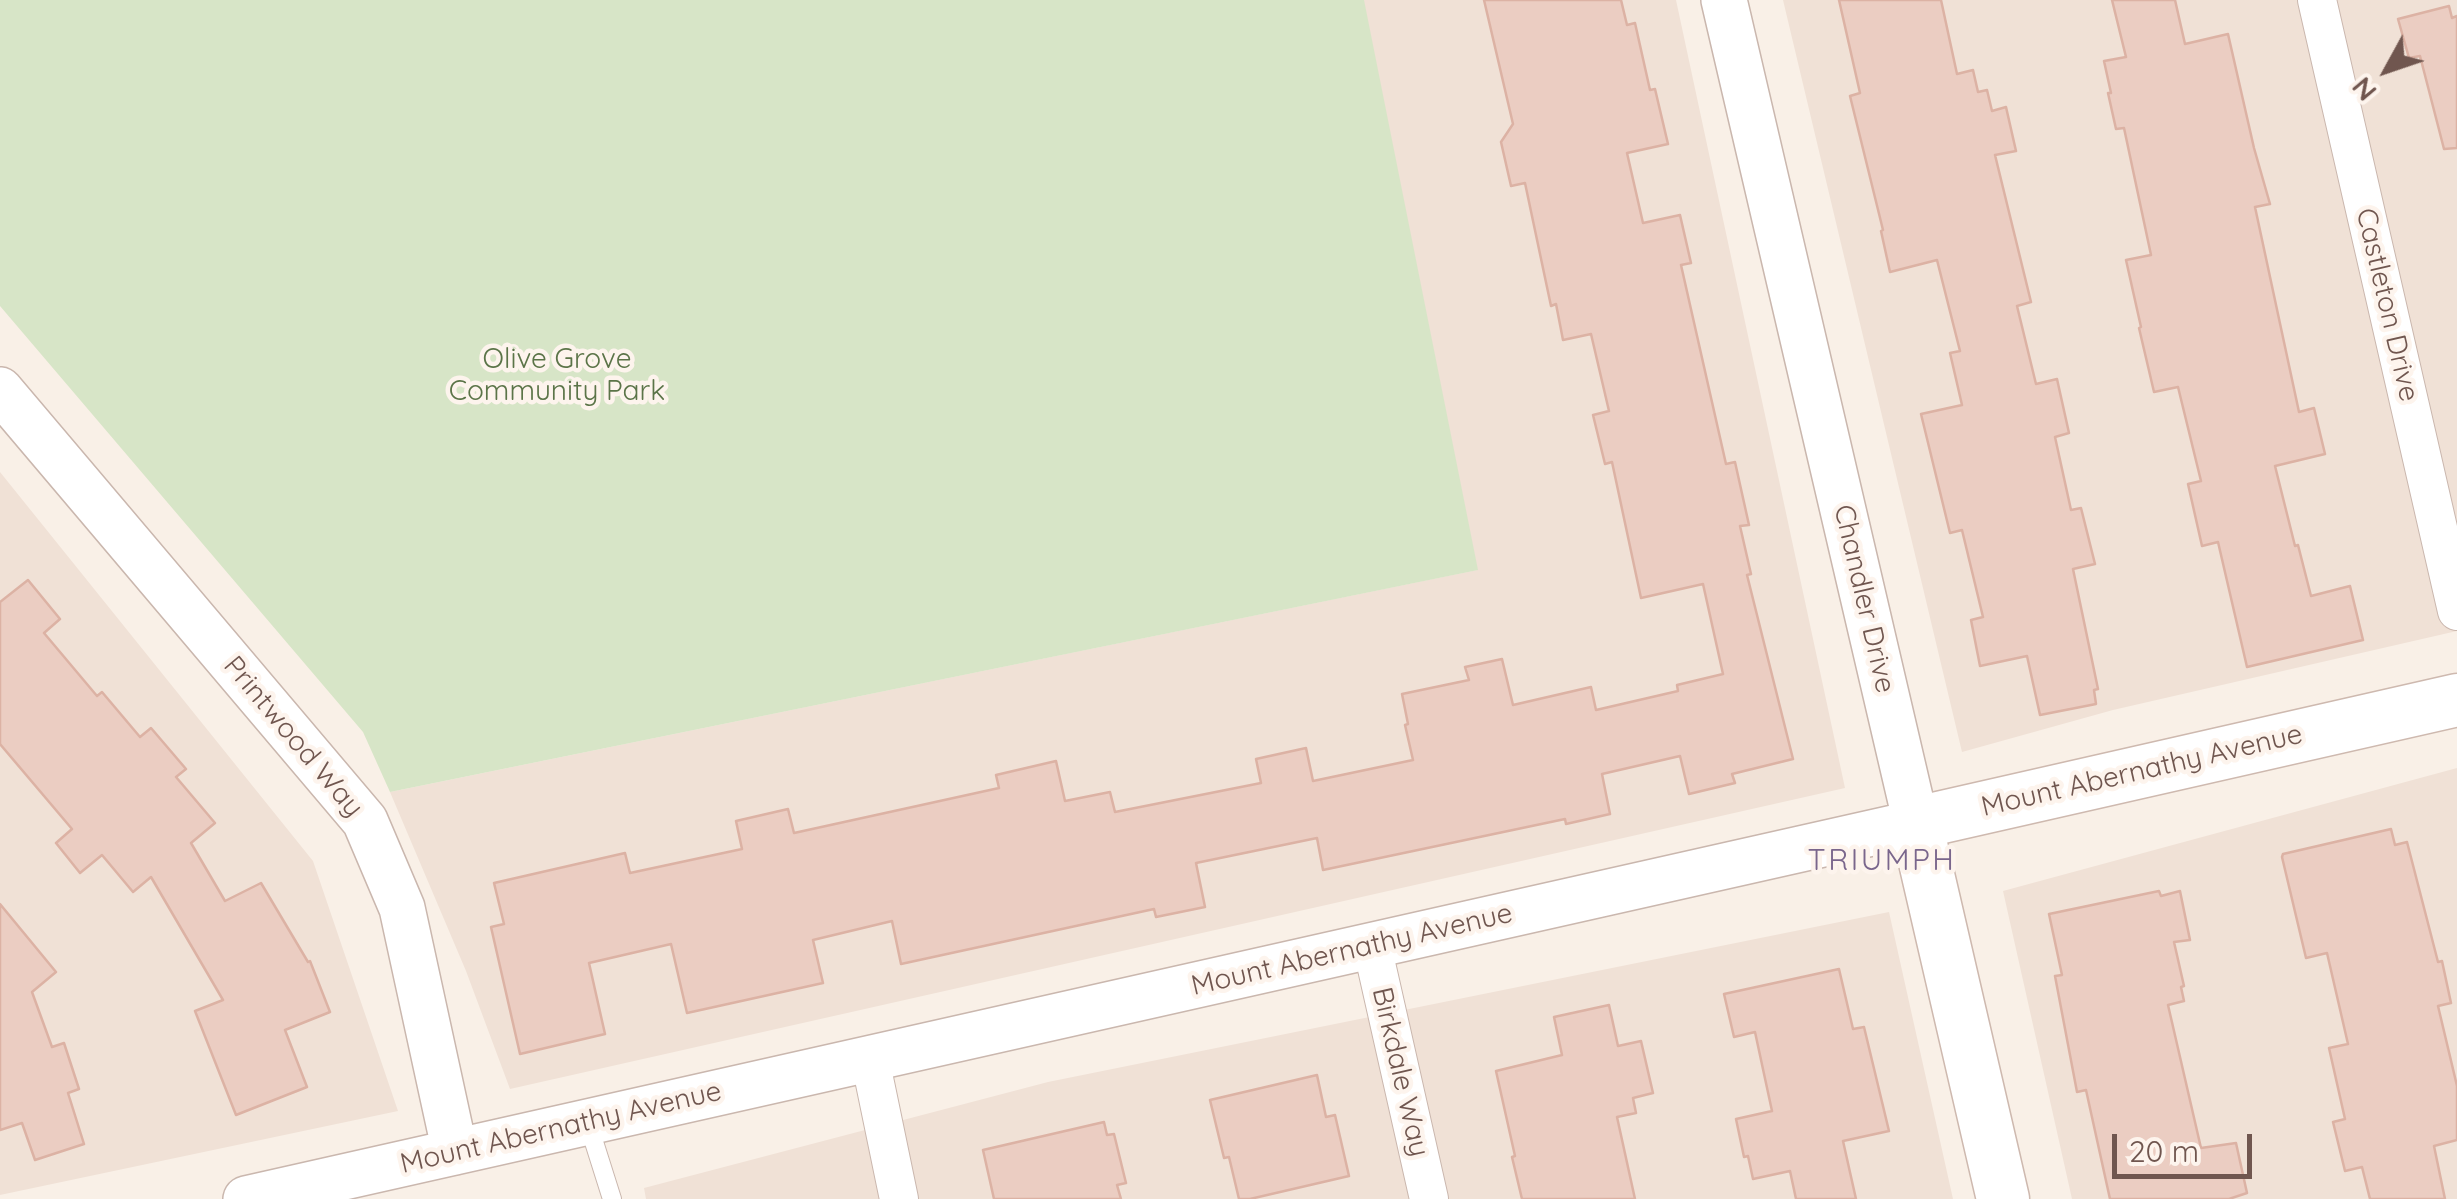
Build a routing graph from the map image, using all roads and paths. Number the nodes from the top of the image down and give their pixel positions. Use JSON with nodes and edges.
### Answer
{"nodes":[{"id":1,"x":1724,"y":0,"type":"edge"},
{"id":2,"x":2317,"y":0,"type":"edge"},
{"id":3,"x":0,"y":390,"type":"edge"},
{"id":4,"x":2457,"y":611,"type":"edge"},
{"id":5,"x":2457,"y":700,"type":"edge"},
{"id":6,"x":1916,"y":822,"type":"junction"},
{"id":7,"x":1372,"y":946,"type":"junction"},
{"id":8,"x":870,"y":1058,"type":"junction"},
{"id":9,"x":588,"y":1122,"type":"junction"},
{"id":10,"x":455,"y":1152,"type":"junction"},
{"id":11,"x":246,"y":1199,"type":"edge"},
{"id":12,"x":612,"y":1199,"type":"edge"},
{"id":13,"x":898,"y":1199,"type":"edge"},
{"id":14,"x":1429,"y":1199,"type":"edge"},
{"id":15,"x":2003,"y":1199,"type":"edge"}],
"edges":[{"from":1,"to":6,"type":"street","name":"Chandler Drive"},
{"from":2,"to":4,"type":"street","name":"Castleton Drive"},
{"from":3,"to":10,"type":"street","name":"Printwood Way"},
{"from":5,"to":6,"type":"main road","name":"Mount Abernathy Avenue"},
{"from":6,"to":7,"type":"street","name":"Mount Abernathy Avenue"},
{"from":6,"to":15,"type":"main road","name":"Chandler Drive"},
{"from":7,"to":8,"type":"street","name":"Mount Abernathy Avenue"},
{"from":7,"to":14,"type":"street","name":"Birkdale Way"},
{"from":8,"to":9,"type":"street","name":"Mount Abernathy Avenue"},
{"from":8,"to":13,"type":"street"},
{"from":9,"to":10,"type":"street","name":"Mount Abernathy Avenue"},
{"from":9,"to":12,"type":"lane"},
{"from":10,"to":11,"type":"street","name":"Mount Abernathy Avenue"}]}
